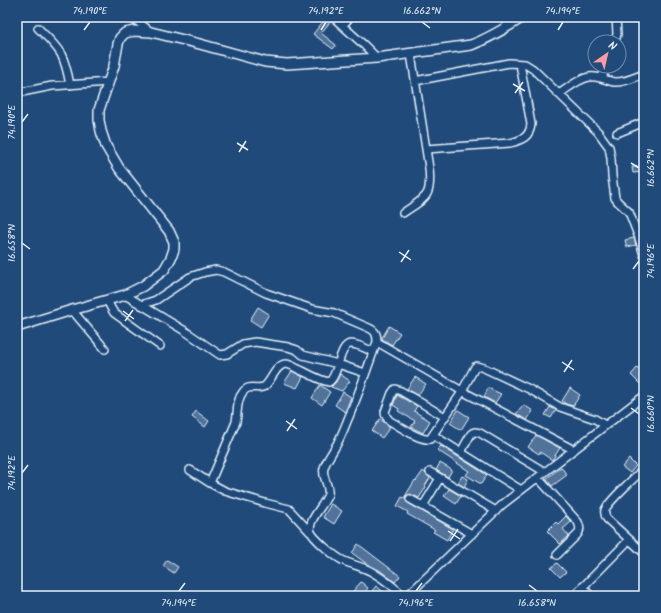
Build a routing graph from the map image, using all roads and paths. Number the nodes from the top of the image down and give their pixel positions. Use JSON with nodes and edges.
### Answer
{"nodes":[{"id":1,"x":132,"y":17,"type":"edge"},
{"id":2,"x":333,"y":17,"type":"edge"},
{"id":3,"x":350,"y":17,"type":"edge"},
{"id":4,"x":616,"y":17,"type":"edge"},
{"id":5,"x":517,"y":18,"type":"edge"},
{"id":6,"x":343,"y":25,"type":"junction"},
{"id":7,"x":38,"y":28,"type":"dead end"},
{"id":8,"x":151,"y":32,"type":"junction"},
{"id":9,"x":617,"y":34,"type":"edge"},
{"id":10,"x":411,"y":54,"type":"junction"},
{"id":11,"x":377,"y":58,"type":"junction"},
{"id":12,"x":520,"y":64,"type":"junction"},
{"id":13,"x":604,"y":74,"type":"edge"},
{"id":14,"x":644,"y":74,"type":"edge"},
{"id":15,"x":602,"y":78,"type":"junction"},
{"id":16,"x":415,"y":81,"type":"junction"},
{"id":17,"x":109,"y":82,"type":"junction"},
{"id":18,"x":70,"y":85,"type":"junction"},
{"id":19,"x":17,"y":93,"type":"edge"},
{"id":20,"x":559,"y":94,"type":"junction"},
{"id":21,"x":644,"y":122,"type":"edge"},
{"id":22,"x":617,"y":133,"type":"dead end"},
{"id":23,"x":426,"y":149,"type":"junction"},
{"id":24,"x":403,"y":213,"type":"dead end"},
{"id":25,"x":644,"y":255,"type":"edge"},
{"id":26,"x":125,"y":295,"type":"junction"},
{"id":27,"x":107,"y":300,"type":"junction"},
{"id":28,"x":141,"y":305,"type":"junction"},
{"id":29,"x":72,"y":310,"type":"junction"},
{"id":30,"x":17,"y":327,"type":"edge"},
{"id":31,"x":377,"y":342,"type":"junction"},
{"id":32,"x":160,"y":346,"type":"dead end"},
{"id":33,"x":105,"y":349,"type":"dead end"},
{"id":34,"x":373,"y":352,"type":"junction"},
{"id":35,"x":338,"y":364,"type":"junction"},
{"id":36,"x":365,"y":373,"type":"junction"},
{"id":37,"x":462,"y":391,"type":"junction"},
{"id":38,"x":644,"y":396,"type":"edge"},
{"id":39,"x":445,"y":417,"type":"junction"},
{"id":40,"x":605,"y":425,"type":"junction"},
{"id":41,"x":432,"y":435,"type":"junction"},
{"id":42,"x":574,"y":450,"type":"junction"},
{"id":43,"x":461,"y":452,"type":"junction"},
{"id":44,"x":644,"y":468,"type":"edge"},
{"id":45,"x":190,"y":470,"type":"dead end"},
{"id":46,"x":430,"y":472,"type":"dead end"},
{"id":47,"x":545,"y":472,"type":"junction"},
{"id":48,"x":440,"y":478,"type":"junction"},
{"id":49,"x":538,"y":478,"type":"junction"},
{"id":50,"x":210,"y":484,"type":"junction"},
{"id":51,"x":521,"y":490,"type":"junction"},
{"id":52,"x":410,"y":499,"type":"dead end"},
{"id":53,"x":423,"y":506,"type":"junction"},
{"id":54,"x":496,"y":511,"type":"junction"},
{"id":55,"x":310,"y":532,"type":"junction"},
{"id":56,"x":472,"y":534,"type":"junction"},
{"id":57,"x":629,"y":540,"type":"junction"},
{"id":58,"x":644,"y":553,"type":"edge"},
{"id":59,"x":557,"y":555,"type":"dead end"},
{"id":60,"x":582,"y":587,"type":"junction"},
{"id":61,"x":405,"y":596,"type":"edge"},
{"id":62,"x":574,"y":596,"type":"edge"},
{"id":63,"x":591,"y":596,"type":"edge"}],
"edges":[{"from":1,"to":8,"type":"street"},
{"from":2,"to":6,"type":"street"},
{"from":3,"to":6,"type":"street"},
{"from":4,"to":9,"type":"street"},
{"from":5,"to":10,"type":"main road"},
{"from":6,"to":11,"type":"street"},
{"from":7,"to":18,"type":"street"},
{"from":8,"to":11,"type":"main road"},
{"from":8,"to":17,"type":"main road"},
{"from":10,"to":11,"type":"main road"},
{"from":10,"to":16,"type":"street"},
{"from":12,"to":16,"type":"street"},
{"from":12,"to":20,"type":"street"},
{"from":12,"to":23,"type":"street"},
{"from":13,"to":15,"type":"street"},
{"from":14,"to":15,"type":"street"},
{"from":15,"to":20,"type":"street"},
{"from":16,"to":23,"type":"street"},
{"from":17,"to":18,"type":"street"},
{"from":17,"to":26,"type":"main road"},
{"from":18,"to":19,"type":"street"},
{"from":20,"to":25,"type":"street"},
{"from":21,"to":22,"type":"street"},
{"from":23,"to":24,"type":"street"},
{"from":26,"to":27,"type":"main road"},
{"from":26,"to":28,"type":"street"},
{"from":27,"to":29,"type":"main road"},
{"from":27,"to":32,"type":"street"},
{"from":28,"to":31,"type":"street"},
{"from":28,"to":35,"type":"street"},
{"from":29,"to":30,"type":"main road"},
{"from":29,"to":33,"type":"street"},
{"from":31,"to":34,"type":"street"},
{"from":31,"to":37,"type":"street"},
{"from":34,"to":35,"type":"street"},
{"from":34,"to":36,"type":"street"},
{"from":35,"to":36,"type":"street"},
{"from":35,"to":50,"type":"street"},
{"from":36,"to":55,"type":"street"},
{"from":37,"to":39,"type":"street"},
{"from":37,"to":40,"type":"street"},
{"from":37,"to":42,"type":"street"},
{"from":38,"to":40,"type":"street"},
{"from":39,"to":41,"type":"street"},
{"from":39,"to":41,"type":"street"},
{"from":40,"to":42,"type":"street"},
{"from":41,"to":43,"type":"street"},
{"from":42,"to":47,"type":"street"},
{"from":43,"to":47,"type":"street"},
{"from":43,"to":51,"type":"street"},
{"from":44,"to":57,"type":"street"},
{"from":45,"to":50,"type":"street"},
{"from":46,"to":48,"type":"street"},
{"from":47,"to":49,"type":"street"},
{"from":48,"to":53,"type":"street"},
{"from":48,"to":54,"type":"street"},
{"from":49,"to":51,"type":"street"},
{"from":49,"to":59,"type":"street"},
{"from":50,"to":55,"type":"street"},
{"from":51,"to":54,"type":"street"},
{"from":52,"to":53,"type":"street"},
{"from":53,"to":56,"type":"street"},
{"from":54,"to":56,"type":"street"},
{"from":55,"to":61,"type":"street"},
{"from":56,"to":61,"type":"street"},
{"from":57,"to":58,"type":"street"},
{"from":57,"to":60,"type":"street"},
{"from":60,"to":62,"type":"street"},
{"from":60,"to":63,"type":"street"}]}
